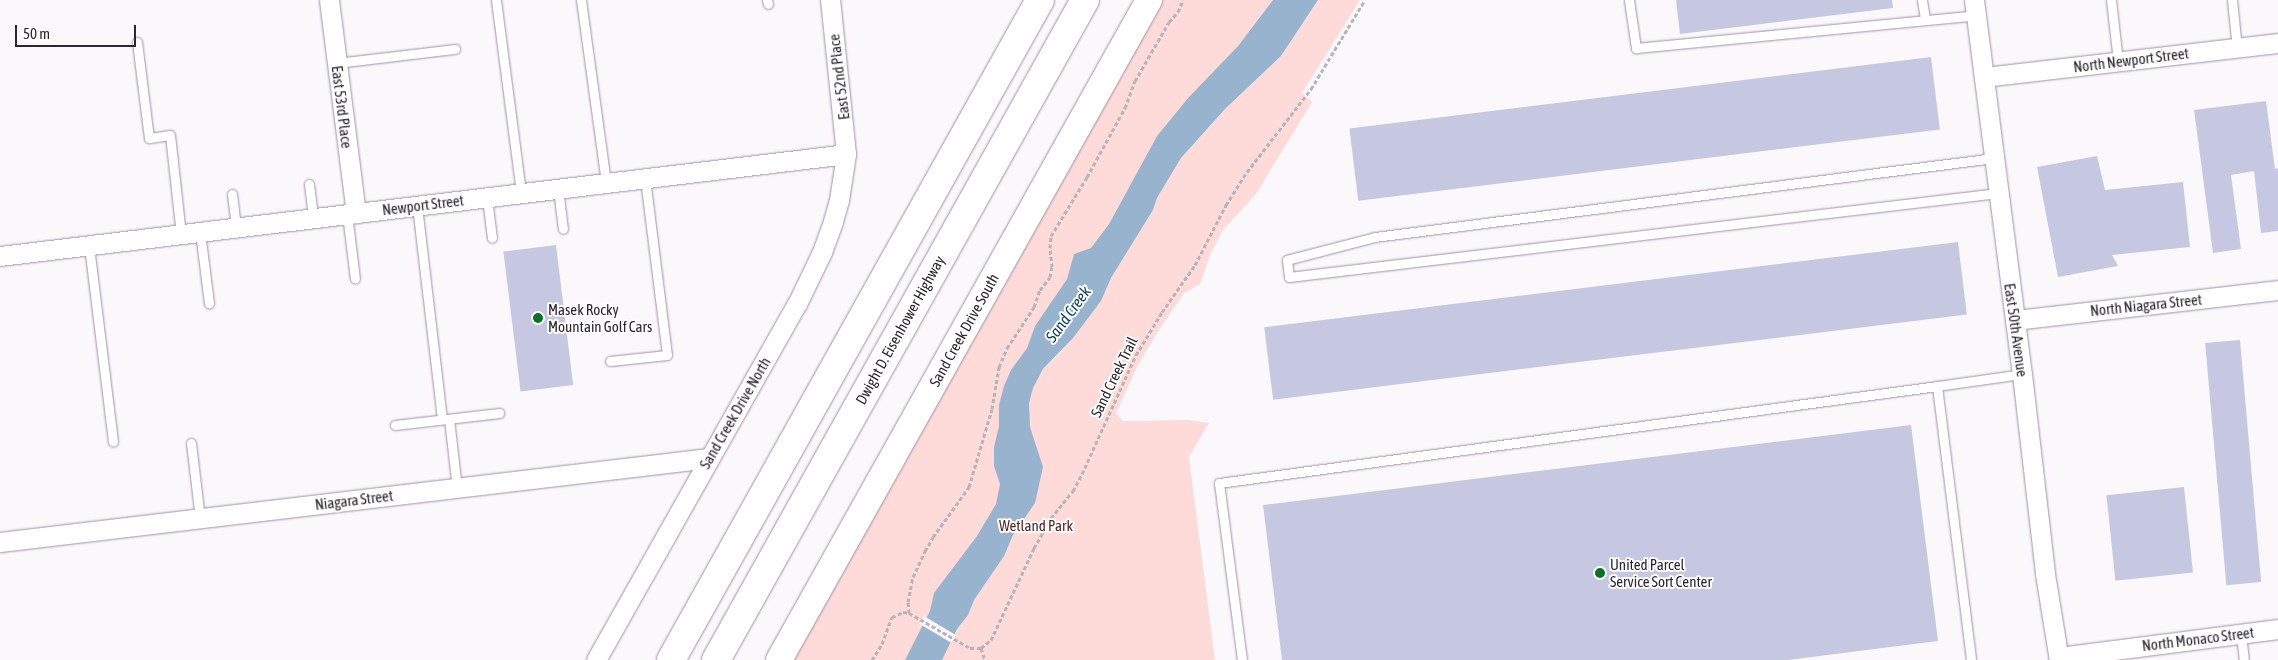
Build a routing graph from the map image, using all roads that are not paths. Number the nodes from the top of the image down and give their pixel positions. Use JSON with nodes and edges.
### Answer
{"nodes":[{"id":1,"x":329,"y":0,"type":"edge"},
{"id":2,"x":496,"y":0,"type":"edge"},
{"id":3,"x":581,"y":0,"type":"edge"},
{"id":4,"x":830,"y":0,"type":"edge"},
{"id":5,"x":1040,"y":0,"type":"edge"},
{"id":6,"x":1085,"y":0,"type":"edge"},
{"id":7,"x":1149,"y":0,"type":"edge"},
{"id":8,"x":1629,"y":0,"type":"edge"},
{"id":9,"x":1922,"y":0,"type":"edge"},
{"id":10,"x":2111,"y":0,"type":"edge"},
{"id":11,"x":2232,"y":0,"type":"edge"},
{"id":12,"x":1975,"y":7,"type":"edge"},
{"id":13,"x":1924,"y":20,"type":"junction"},
{"id":14,"x":137,"y":42,"type":"dead end"},
{"id":15,"x":2278,"y":43,"type":"edge"},
{"id":16,"x":2237,"y":48,"type":"junction"},
{"id":17,"x":456,"y":49,"type":"dead end"},
{"id":18,"x":2118,"y":61,"type":"junction"},
{"id":19,"x":337,"y":62,"type":"junction"},
{"id":20,"x":1984,"y":77,"type":"junction"},
{"id":21,"x":846,"y":154,"type":"junction"},
{"id":22,"x":1994,"y":158,"type":"junction"},
{"id":23,"x":645,"y":178,"type":"junction"},
{"id":24,"x":606,"y":183,"type":"junction"},
{"id":25,"x":309,"y":184,"type":"dead end"},
{"id":26,"x":558,"y":189,"type":"junction"},
{"id":27,"x":521,"y":193,"type":"junction"},
{"id":28,"x":232,"y":194,"type":"dead end"},
{"id":29,"x":1998,"y":194,"type":"junction"},
{"id":30,"x":487,"y":198,"type":"junction"},
{"id":31,"x":417,"y":206,"type":"junction"},
{"id":32,"x":351,"y":214,"type":"junction"},
{"id":33,"x":313,"y":218,"type":"junction"},
{"id":34,"x":236,"y":228,"type":"junction"},
{"id":35,"x":563,"y":229,"type":"dead end"},
{"id":36,"x":191,"y":233,"type":"junction"},
{"id":37,"x":492,"y":238,"type":"dead end"},
{"id":38,"x":90,"y":246,"type":"junction"},
{"id":39,"x":0,"y":256,"type":"edge"},
{"id":40,"x":355,"y":279,"type":"dead end"},
{"id":41,"x":2278,"y":290,"type":"edge"},
{"id":42,"x":209,"y":303,"type":"dead end"},
{"id":43,"x":2015,"y":320,"type":"junction"},
{"id":44,"x":610,"y":361,"type":"dead end"},
{"id":45,"x":2022,"y":374,"type":"junction"},
{"id":46,"x":1937,"y":386,"type":"junction"},
{"id":47,"x":499,"y":413,"type":"dead end"},
{"id":48,"x":446,"y":419,"type":"junction"},
{"id":49,"x":395,"y":425,"type":"dead end"},
{"id":50,"x":113,"y":442,"type":"dead end"},
{"id":51,"x":191,"y":443,"type":"dead end"},
{"id":52,"x":709,"y":458,"type":"junction"},
{"id":53,"x":457,"y":488,"type":"junction"},
{"id":54,"x":200,"y":518,"type":"junction"},
{"id":55,"x":0,"y":542,"type":"edge"},
{"id":56,"x":2278,"y":629,"type":"edge"},
{"id":57,"x":2241,"y":633,"type":"junction"},
{"id":58,"x":2059,"y":658,"type":"edge"},
{"id":59,"x":596,"y":660,"type":"edge"},
{"id":60,"x":671,"y":660,"type":"edge"},
{"id":61,"x":716,"y":660,"type":"edge"},
{"id":62,"x":779,"y":660,"type":"edge"},
{"id":63,"x":1242,"y":660,"type":"edge"},
{"id":64,"x":1971,"y":660,"type":"edge"},
{"id":65,"x":2244,"y":660,"type":"edge"}],
"edges":[{"from":1,"to":19,"type":"street","name":"East 53rd Place"},
{"from":2,"to":27,"type":"lane"},
{"from":3,"to":24,"type":"lane"},
{"from":4,"to":21,"type":"street","name":"East 52nd Place"},
{"from":5,"to":60,"type":"highway"},
{"from":6,"to":61,"type":"highway","name":"Dwight D. Eisenhower Highway"},
{"from":7,"to":62,"type":"main road","name":"Sand Creek Drive South"},
{"from":8,"to":13,"type":"lane"},
{"from":9,"to":13,"type":"lane"},
{"from":10,"to":18,"type":"lane"},
{"from":11,"to":16,"type":"lane"},
{"from":12,"to":13,"type":"lane"},
{"from":12,"to":20,"type":"street","name":"East 50th Avenue"},
{"from":14,"to":36,"type":"lane"},
{"from":15,"to":16,"type":"street","name":"North Newport Street"},
{"from":16,"to":18,"type":"street","name":"North Newport Street"},
{"from":17,"to":19,"type":"lane"},
{"from":18,"to":20,"type":"street","name":"North Newport Street"},
{"from":19,"to":32,"type":"street","name":"East 53rd Place"},
{"from":20,"to":22,"type":"street","name":"East 50th Avenue"},
{"from":21,"to":23,"type":"street","name":"Newport Street"},
{"from":21,"to":52,"type":"street","name":"Sand Creek Drive North"},
{"from":22,"to":29,"type":"street","name":"East 50th Avenue"},
{"from":22,"to":29,"type":"lane"},
{"from":23,"to":24,"type":"street","name":"Newport Street"},
{"from":23,"to":44,"type":"lane"},
{"from":24,"to":26,"type":"street","name":"Newport Street"},
{"from":25,"to":33,"type":"lane"},
{"from":26,"to":27,"type":"street","name":"Newport Street"},
{"from":26,"to":35,"type":"lane"},
{"from":27,"to":30,"type":"street","name":"Newport Street"},
{"from":28,"to":34,"type":"lane"},
{"from":29,"to":43,"type":"street","name":"East 50th Avenue"},
{"from":30,"to":31,"type":"street","name":"Newport Street"},
{"from":30,"to":37,"type":"lane"},
{"from":31,"to":32,"type":"street","name":"Newport Street"},
{"from":31,"to":48,"type":"lane"},
{"from":32,"to":33,"type":"street","name":"Newport Street"},
{"from":32,"to":40,"type":"lane"},
{"from":33,"to":34,"type":"street","name":"Newport Street"},
{"from":34,"to":36,"type":"street","name":"Newport Street"},
{"from":36,"to":38,"type":"street","name":"Newport Street"},
{"from":36,"to":42,"type":"lane"},
{"from":38,"to":39,"type":"street","name":"Newport Street"},
{"from":38,"to":50,"type":"lane"},
{"from":41,"to":43,"type":"street","name":"North Niagara Street"},
{"from":43,"to":45,"type":"street","name":"East 50th Avenue"},
{"from":45,"to":46,"type":"lane"},
{"from":45,"to":58,"type":"street","name":"East 50th Avenue"},
{"from":46,"to":63,"type":"lane"},
{"from":46,"to":64,"type":"lane"},
{"from":47,"to":48,"type":"lane"},
{"from":48,"to":49,"type":"lane"},
{"from":48,"to":53,"type":"lane"},
{"from":51,"to":54,"type":"lane"},
{"from":52,"to":53,"type":"street","name":"Niagara Street"},
{"from":52,"to":59,"type":"street","name":"Sand Creek Drive North"},
{"from":53,"to":54,"type":"street","name":"Niagara Street"},
{"from":54,"to":55,"type":"street","name":"Niagara Street"},
{"from":56,"to":57,"type":"street","name":"North Monaco Street"},
{"from":57,"to":58,"type":"street","name":"North Monaco Street"},
{"from":57,"to":65,"type":"lane"}]}
